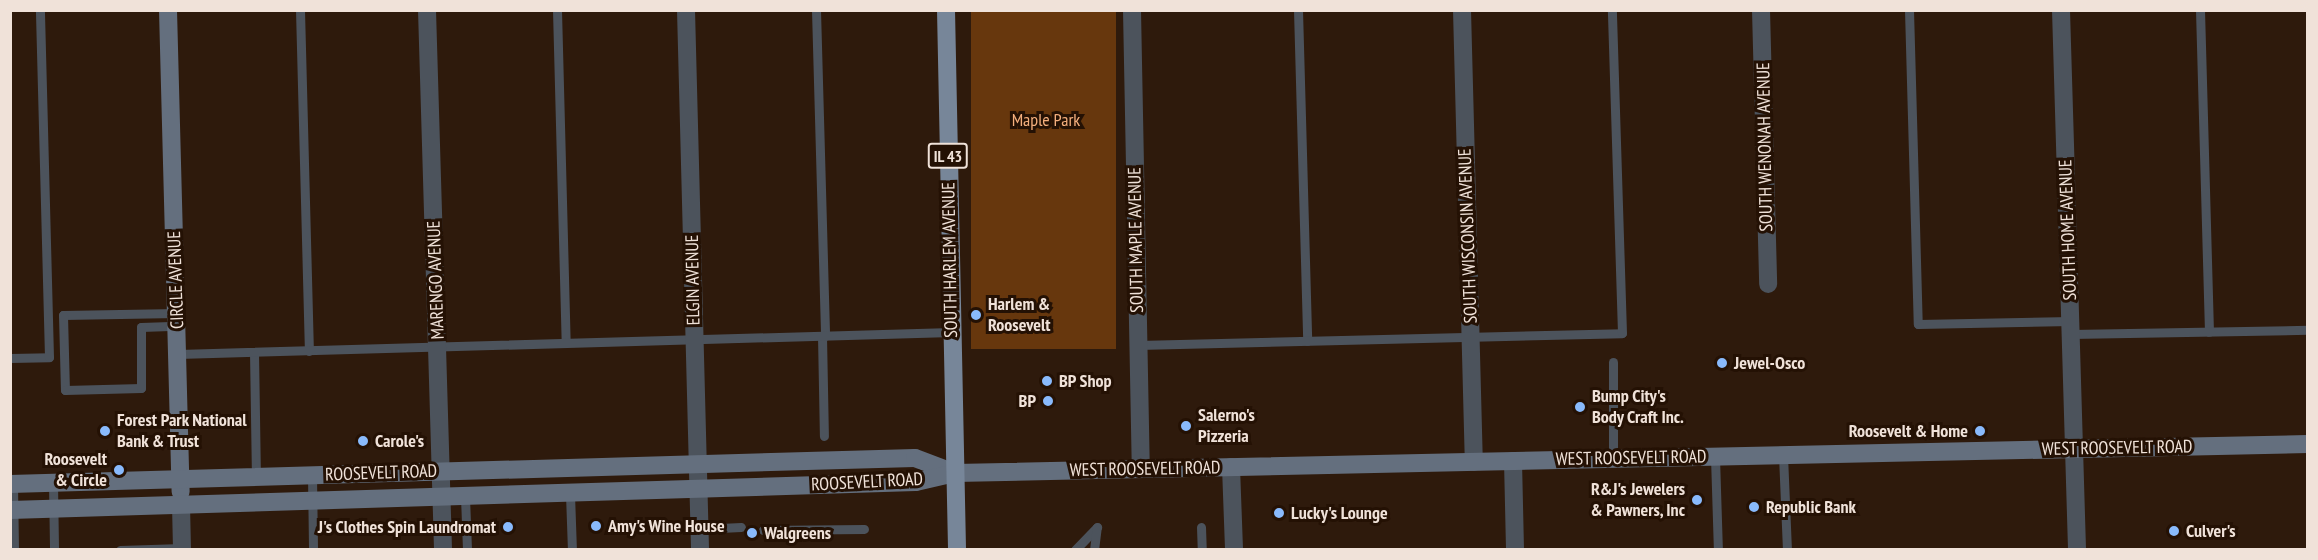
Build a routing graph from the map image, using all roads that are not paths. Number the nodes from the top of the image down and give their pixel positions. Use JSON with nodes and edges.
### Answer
{"nodes":[{"id":1,"x":39,"y":10,"type":"edge"},
{"id":2,"x":168,"y":10,"type":"edge"},
{"id":3,"x":300,"y":10,"type":"edge"},
{"id":4,"x":428,"y":10,"type":"edge"},
{"id":5,"x":557,"y":10,"type":"edge"},
{"id":6,"x":686,"y":10,"type":"edge"},
{"id":7,"x":816,"y":10,"type":"edge"},
{"id":8,"x":945,"y":10,"type":"edge"},
{"id":9,"x":1132,"y":10,"type":"edge"},
{"id":10,"x":1298,"y":10,"type":"edge"},
{"id":11,"x":1462,"y":10,"type":"edge"},
{"id":12,"x":1612,"y":10,"type":"edge"},
{"id":13,"x":1761,"y":10,"type":"edge"},
{"id":14,"x":1909,"y":10,"type":"edge"},
{"id":15,"x":2061,"y":10,"type":"edge"},
{"id":16,"x":2199,"y":10,"type":"edge"},
{"id":17,"x":1768,"y":284,"type":"dead end"},
{"id":18,"x":177,"y":320,"type":"junction"},
{"id":19,"x":2071,"y":328,"type":"junction"},
{"id":20,"x":2307,"y":330,"type":"edge"},
{"id":21,"x":952,"y":332,"type":"junction"},
{"id":22,"x":2209,"y":332,"type":"junction"},
{"id":23,"x":823,"y":336,"type":"junction"},
{"id":24,"x":1471,"y":337,"type":"junction"},
{"id":25,"x":694,"y":339,"type":"junction"},
{"id":26,"x":1307,"y":341,"type":"junction"},
{"id":27,"x":566,"y":343,"type":"junction"},
{"id":28,"x":1138,"y":345,"type":"junction"},
{"id":29,"x":438,"y":347,"type":"junction"},
{"id":30,"x":309,"y":351,"type":"junction"},
{"id":31,"x":254,"y":352,"type":"junction"},
{"id":32,"x":178,"y":354,"type":"junction"},
{"id":33,"x":10,"y":358,"type":"edge"},
{"id":34,"x":1613,"y":362,"type":"dead end"},
{"id":35,"x":824,"y":436,"type":"dead end"},
{"id":36,"x":2307,"y":444,"type":"edge"},
{"id":37,"x":2074,"y":449,"type":"junction"},
{"id":38,"x":1783,"y":455,"type":"junction"},
{"id":39,"x":1715,"y":456,"type":"junction"},
{"id":40,"x":1613,"y":459,"type":"junction"},
{"id":41,"x":1513,"y":461,"type":"junction"},
{"id":42,"x":1474,"y":462,"type":"junction"},
{"id":43,"x":698,"y":464,"type":"junction"},
{"id":44,"x":1231,"y":467,"type":"junction"},
{"id":45,"x":1141,"y":469,"type":"junction"},
{"id":46,"x":441,"y":472,"type":"junction"},
{"id":47,"x":955,"y":473,"type":"junction"},
{"id":48,"x":312,"y":476,"type":"junction"},
{"id":49,"x":256,"y":477,"type":"junction"},
{"id":50,"x":180,"y":479,"type":"junction"},
{"id":51,"x":53,"y":483,"type":"junction"},
{"id":52,"x":12,"y":484,"type":"edge"},
{"id":53,"x":699,"y":490,"type":"junction"},
{"id":54,"x":570,"y":494,"type":"junction"},
{"id":55,"x":465,"y":497,"type":"junction"},
{"id":56,"x":441,"y":498,"type":"junction"},
{"id":57,"x":312,"y":501,"type":"junction"},
{"id":58,"x":181,"y":505,"type":"junction"},
{"id":59,"x":53,"y":509,"type":"junction"},
{"id":60,"x":12,"y":510,"type":"edge"},
{"id":61,"x":1201,"y":526,"type":"dead end"},
{"id":62,"x":741,"y":527,"type":"dead end"},
{"id":63,"x":699,"y":529,"type":"junction"},
{"id":64,"x":864,"y":529,"type":"dead end"},
{"id":65,"x":764,"y":530,"type":"dead end"},
{"id":66,"x":14,"y":549,"type":"edge"},
{"id":67,"x":54,"y":549,"type":"edge"},
{"id":68,"x":120,"y":549,"type":"edge"},
{"id":69,"x":182,"y":549,"type":"edge"},
{"id":70,"x":313,"y":549,"type":"edge"},
{"id":71,"x":443,"y":549,"type":"edge"},
{"id":72,"x":467,"y":549,"type":"edge"},
{"id":73,"x":572,"y":549,"type":"edge"},
{"id":74,"x":700,"y":549,"type":"edge"},
{"id":75,"x":957,"y":549,"type":"edge"},
{"id":76,"x":1075,"y":549,"type":"edge"},
{"id":77,"x":1094,"y":549,"type":"edge"},
{"id":78,"x":1202,"y":549,"type":"edge"},
{"id":79,"x":1233,"y":549,"type":"edge"},
{"id":80,"x":1515,"y":549,"type":"edge"},
{"id":81,"x":1718,"y":549,"type":"edge"},
{"id":82,"x":1787,"y":549,"type":"edge"},
{"id":83,"x":2077,"y":549,"type":"edge"}],
"edges":[{"from":1,"to":33,"type":"lane"},
{"from":2,"to":18,"type":"main road","name":"CIRCLE AVENUE"},
{"from":3,"to":30,"type":"lane"},
{"from":4,"to":29,"type":"street","name":"MARENGO AVENUE"},
{"from":5,"to":27,"type":"lane"},
{"from":6,"to":25,"type":"street","name":"ELGIN AVENUE"},
{"from":7,"to":23,"type":"lane"},
{"from":8,"to":21,"type":"main road","name":"SOUTH HARLEM AVENUE","number":"IL 43"},
{"from":9,"to":28,"type":"street","name":"SOUTH MAPLE AVENUE"},
{"from":10,"to":26,"type":"lane"},
{"from":11,"to":24,"type":"street","name":"SOUTH WISCONSIN AVENUE"},
{"from":12,"to":24,"type":"lane"},
{"from":13,"to":17,"type":"street","name":"SOUTH WENONAH AVENUE"},
{"from":14,"to":19,"type":"lane"},
{"from":15,"to":19,"type":"street","name":"SOUTH HOME AVENUE"},
{"from":16,"to":22,"type":"lane"},
{"from":18,"to":18,"type":"lane"},
{"from":18,"to":32,"type":"main road","name":"CIRCLE AVENUE"},
{"from":19,"to":22,"type":"lane"},
{"from":19,"to":37,"type":"street","name":"SOUTH HOME AVENUE"},
{"from":20,"to":22,"type":"lane"},
{"from":21,"to":23,"type":"lane"},
{"from":21,"to":47,"type":"main road","name":"SOUTH HARLEM AVENUE","number":"IL 43"},
{"from":23,"to":25,"type":"lane"},
{"from":23,"to":35,"type":"lane"},
{"from":24,"to":26,"type":"lane"},
{"from":24,"to":42,"type":"street","name":"SOUTH WISCONSIN AVENUE"},
{"from":25,"to":27,"type":"lane"},
{"from":25,"to":43,"type":"street","name":"ELGIN AVENUE"},
{"from":26,"to":28,"type":"lane"},
{"from":27,"to":29,"type":"lane"},
{"from":28,"to":45,"type":"street","name":"SOUTH MAPLE AVENUE"},
{"from":29,"to":30,"type":"lane"},
{"from":29,"to":46,"type":"street","name":"MARENGO AVENUE"},
{"from":30,"to":31,"type":"lane"},
{"from":31,"to":32,"type":"lane"},
{"from":31,"to":49,"type":"lane"},
{"from":32,"to":50,"type":"main road","name":"CIRCLE AVENUE"},
{"from":34,"to":40,"type":"lane"},
{"from":36,"to":37,"type":"main road","name":"WEST ROOSEVELT ROAD"},
{"from":37,"to":38,"type":"main road","name":"WEST ROOSEVELT ROAD"},
{"from":37,"to":83,"type":"street","name":"SOUTH HOME AVENUE"},
{"from":38,"to":39,"type":"main road","name":"WEST ROOSEVELT ROAD"},
{"from":38,"to":82,"type":"lane"},
{"from":39,"to":40,"type":"main road","name":"WEST ROOSEVELT ROAD"},
{"from":39,"to":81,"type":"lane"},
{"from":40,"to":41,"type":"main road","name":"WEST ROOSEVELT ROAD"},
{"from":41,"to":42,"type":"main road","name":"WEST ROOSEVELT ROAD"},
{"from":41,"to":80,"type":"street"},
{"from":42,"to":44,"type":"main road","name":"WEST ROOSEVELT ROAD"},
{"from":43,"to":46,"type":"main road","name":"ROOSEVELT ROAD"},
{"from":43,"to":47,"type":"main road","name":"ROOSEVELT ROAD"},
{"from":43,"to":53,"type":"street","name":"ELGIN AVENUE"},
{"from":44,"to":45,"type":"main road","name":"WEST ROOSEVELT ROAD"},
{"from":44,"to":79,"type":"street"},
{"from":45,"to":47,"type":"main road","name":"WEST ROOSEVELT ROAD"},
{"from":46,"to":48,"type":"main road","name":"ROOSEVELT ROAD"},
{"from":46,"to":56,"type":"street","name":"MARENGO AVENUE"},
{"from":47,"to":53,"type":"main road","name":"ROOSEVELT ROAD"},
{"from":47,"to":75,"type":"main road","number":"IL 43"},
{"from":48,"to":49,"type":"main road","name":"ROOSEVELT ROAD"},
{"from":48,"to":57,"type":"lane"},
{"from":49,"to":50,"type":"main road","name":"ROOSEVELT ROAD"},
{"from":50,"to":51,"type":"main road","name":"ROOSEVELT ROAD"},
{"from":50,"to":58,"type":"main road","name":"CIRCLE AVENUE"},
{"from":51,"to":52,"type":"main road","name":"ROOSEVELT ROAD"},
{"from":51,"to":59,"type":"lane"},
{"from":52,"to":60,"type":"lane"},
{"from":53,"to":54,"type":"main road","name":"ROOSEVELT ROAD"},
{"from":53,"to":63,"type":"street","name":"ELGIN AVENUE"},
{"from":54,"to":55,"type":"main road","name":"ROOSEVELT ROAD"},
{"from":54,"to":73,"type":"lane"},
{"from":55,"to":56,"type":"main road","name":"ROOSEVELT ROAD"},
{"from":55,"to":72,"type":"lane"},
{"from":56,"to":57,"type":"main road","name":"ROOSEVELT ROAD"},
{"from":56,"to":71,"type":"street","name":"MARENGO AVENUE"},
{"from":57,"to":58,"type":"main road","name":"ROOSEVELT ROAD"},
{"from":57,"to":70,"type":"lane"},
{"from":58,"to":59,"type":"main road","name":"ROOSEVELT ROAD"},
{"from":58,"to":69,"type":"street","name":"CIRCLE AVENUE"},
{"from":59,"to":60,"type":"main road","name":"ROOSEVELT ROAD"},
{"from":59,"to":67,"type":"lane"},
{"from":60,"to":66,"type":"lane"},
{"from":61,"to":78,"type":"lane"},
{"from":62,"to":63,"type":"lane"},
{"from":63,"to":74,"type":"street","name":"ELGIN AVENUE"},
{"from":64,"to":65,"type":"lane"},
{"from":68,"to":69,"type":"lane"},
{"from":76,"to":77,"type":"lane"}]}
